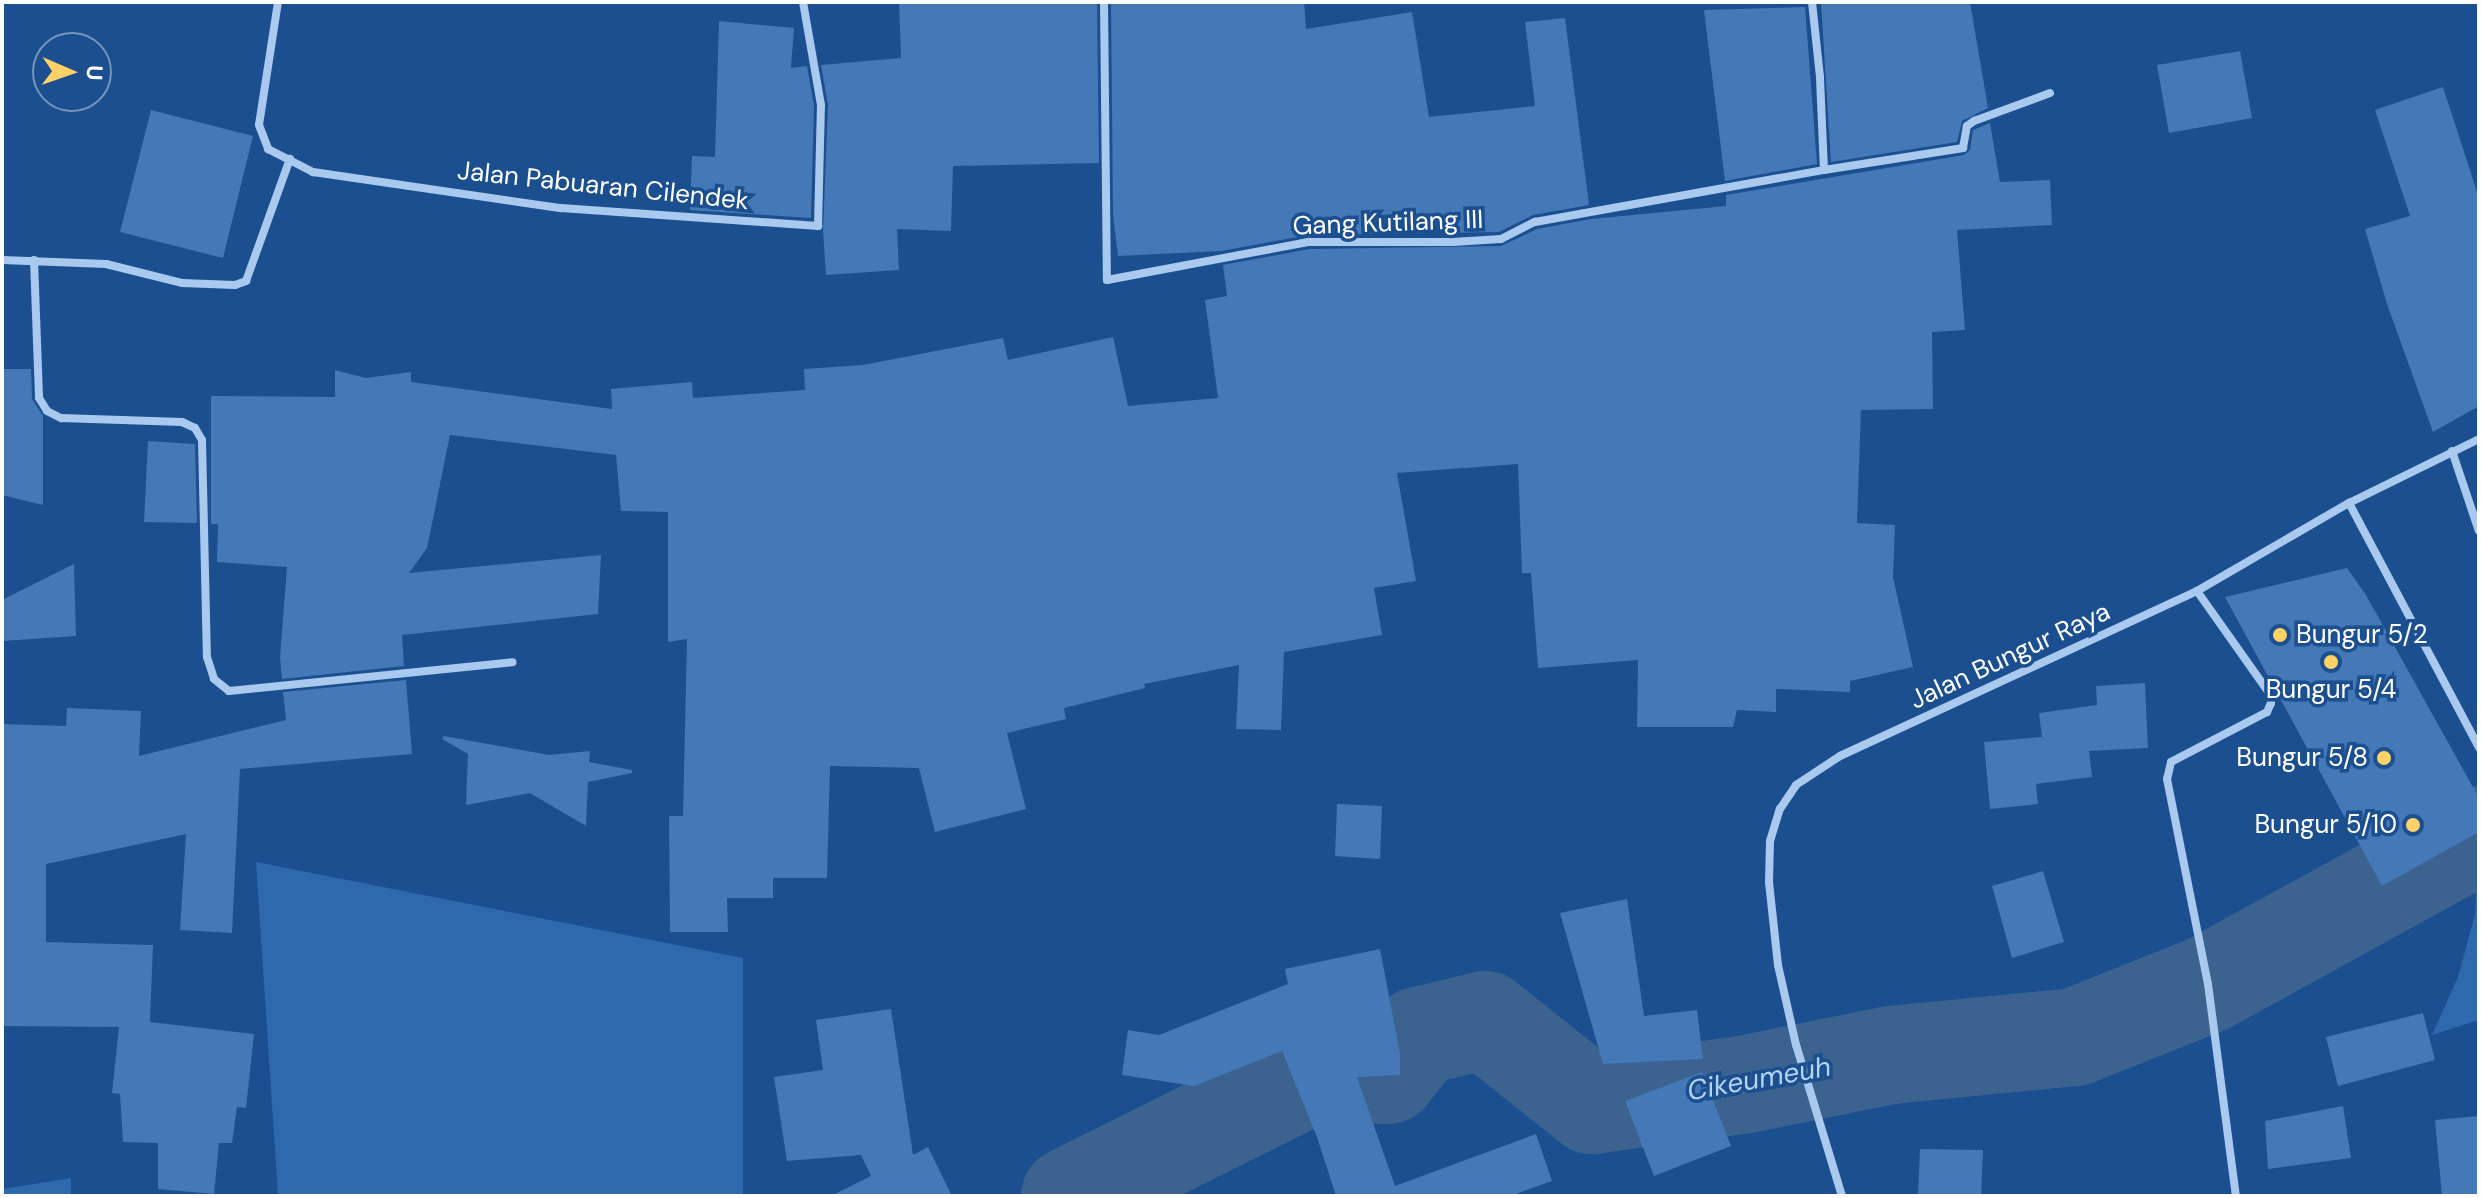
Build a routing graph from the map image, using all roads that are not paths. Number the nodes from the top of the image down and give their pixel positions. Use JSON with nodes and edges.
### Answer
{"nodes":[{"id":1,"x":278,"y":2,"type":"edge"},
{"id":2,"x":803,"y":2,"type":"edge"},
{"id":3,"x":1104,"y":2,"type":"edge"},
{"id":4,"x":1812,"y":2,"type":"edge"},
{"id":5,"x":2050,"y":93,"type":"dead end"},
{"id":6,"x":290,"y":159,"type":"junction"},
{"id":7,"x":1824,"y":170,"type":"junction"},
{"id":8,"x":2,"y":260,"type":"edge"},
{"id":9,"x":34,"y":260,"type":"junction"},
{"id":10,"x":2479,"y":439,"type":"edge"},
{"id":11,"x":2452,"y":451,"type":"junction"},
{"id":12,"x":2349,"y":503,"type":"junction"},
{"id":13,"x":2479,"y":531,"type":"edge"},
{"id":14,"x":2197,"y":591,"type":"junction"},
{"id":15,"x":513,"y":662,"type":"dead end"},
{"id":16,"x":2479,"y":748,"type":"edge"},
{"id":17,"x":1842,"y":1196,"type":"edge"},
{"id":18,"x":2236,"y":1196,"type":"edge"}],
"edges":[{"from":1,"to":6,"type":"street","name":"Jalan Pabuaran Cilendek"},
{"from":2,"to":6,"type":"street","name":"Jalan Pabuaran Cilendek"},
{"from":3,"to":7,"type":"street","name":"Gang Kutilang III"},
{"from":4,"to":7,"type":"street"},
{"from":5,"to":7,"type":"street"},
{"from":6,"to":9,"type":"street"},
{"from":8,"to":9,"type":"street"},
{"from":9,"to":15,"type":"street"},
{"from":10,"to":11,"type":"street","name":"Jalan Bungur Raya"},
{"from":11,"to":12,"type":"street","name":"Jalan Bungur Raya"},
{"from":11,"to":13,"type":"street"},
{"from":12,"to":14,"type":"street","name":"Jalan Bungur Raya"},
{"from":12,"to":16,"type":"street"},
{"from":14,"to":17,"type":"street","name":"Jalan Bungur Raya"},
{"from":14,"to":18,"type":"street"}]}
